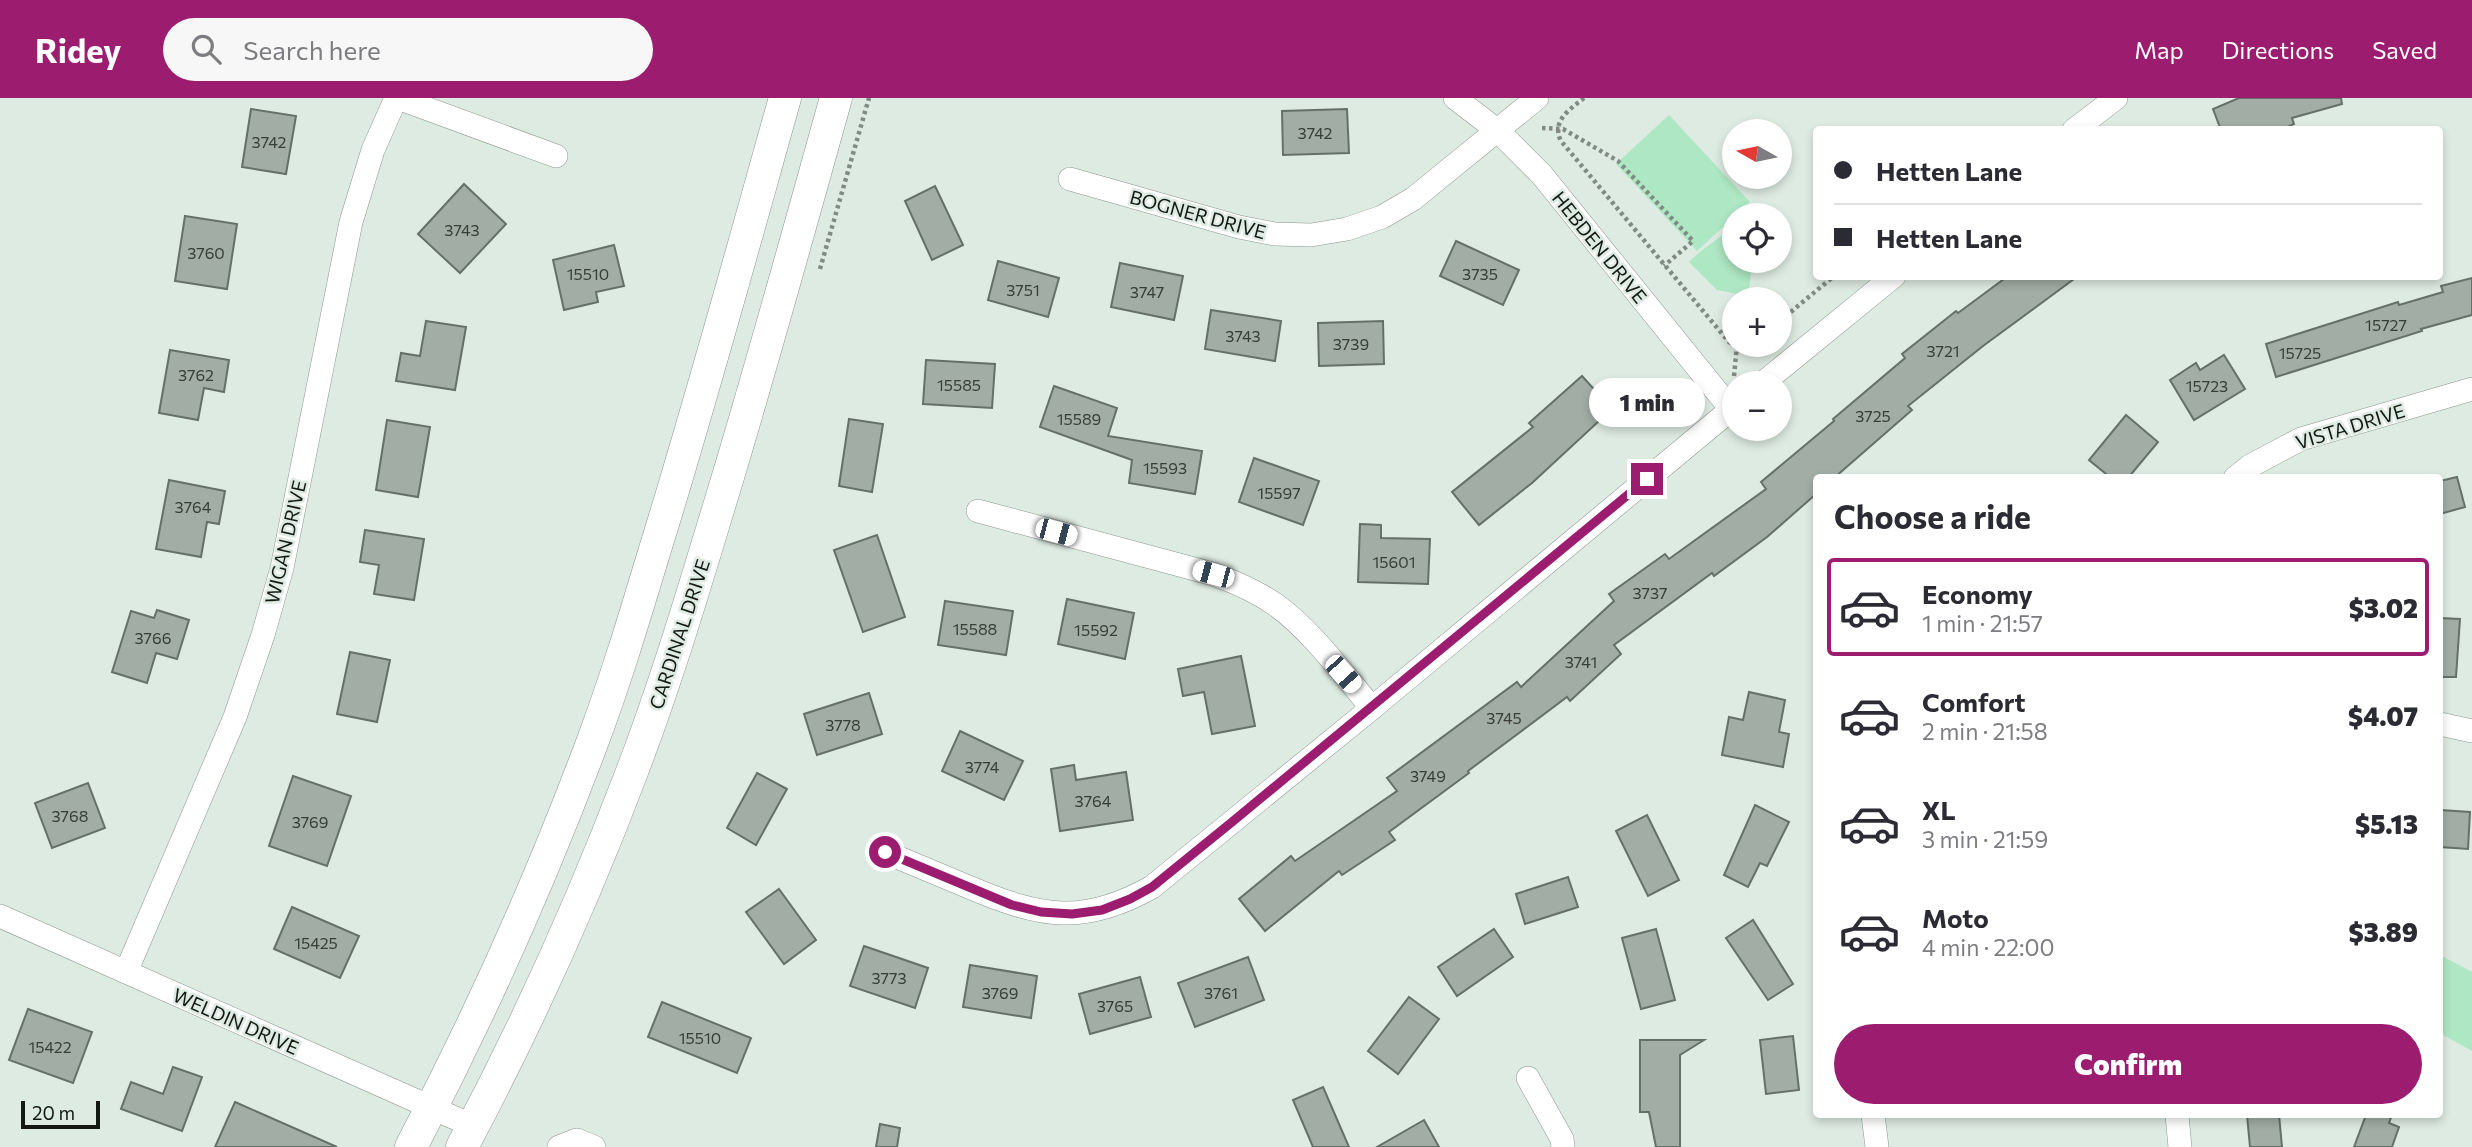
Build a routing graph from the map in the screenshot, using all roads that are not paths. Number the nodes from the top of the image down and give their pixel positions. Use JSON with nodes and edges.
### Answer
{"nodes":[{"id":1,"x":397,"y":98,"type":"edge"},
{"id":2,"x":785,"y":98,"type":"edge"},
{"id":3,"x":835,"y":98,"type":"edge"},
{"id":4,"x":1455,"y":98,"type":"edge"},
{"id":5,"x":1537,"y":98,"type":"edge"},
{"id":6,"x":2116,"y":98,"type":"edge"},
{"id":7,"x":2079,"y":126,"type":"edge"},
{"id":8,"x":1498,"y":131,"type":"junction"},
{"id":9,"x":556,"y":156,"type":"dead end"},
{"id":10,"x":1070,"y":179,"type":"dead end"},
{"id":11,"x":1889,"y":280,"type":"edge"},
{"id":12,"x":1778,"y":371,"type":"edge"},
{"id":13,"x":2472,"y":389,"type":"edge"},
{"id":14,"x":1722,"y":395,"type":"edge"},
{"id":15,"x":1722,"y":417,"type":"edge"},
{"id":16,"x":2240,"y":474,"type":"edge"},
{"id":17,"x":978,"y":511,"type":"dead end"},
{"id":18,"x":1373,"y":708,"type":"junction"},
{"id":19,"x":2443,"y":725,"type":"edge"},
{"id":20,"x":2472,"y":731,"type":"edge"},
{"id":21,"x":885,"y":852,"type":"dead end"},
{"id":22,"x":0,"y":916,"type":"edge"},
{"id":23,"x":127,"y":972,"type":"junction"},
{"id":24,"x":1528,"y":1078,"type":"dead end"},
{"id":25,"x":432,"y":1108,"type":"junction"},
{"id":26,"x":1873,"y":1118,"type":"edge"},
{"id":27,"x":2177,"y":1118,"type":"edge"},
{"id":28,"x":467,"y":1136,"type":"edge"},
{"id":29,"x":411,"y":1147,"type":"edge"},
{"id":30,"x":559,"y":1147,"type":"edge"},
{"id":31,"x":594,"y":1147,"type":"edge"},
{"id":32,"x":1563,"y":1147,"type":"edge"},
{"id":33,"x":1877,"y":1147,"type":"edge"},
{"id":34,"x":2180,"y":1147,"type":"edge"}],
"edges":[{"from":1,"to":9,"type":"street"},
{"from":1,"to":23,"type":"street","name":"WIGAN DRIVE"},
{"from":2,"to":25,"type":"main road"},
{"from":3,"to":28,"type":"main road","name":"CARDINAL DRIVE"},
{"from":4,"to":8,"type":"street","name":"HEBDEN DRIVE"},
{"from":5,"to":8,"type":"street","name":"BOGNER DRIVE"},
{"from":6,"to":7,"type":"street"},
{"from":8,"to":10,"type":"street","name":"BOGNER DRIVE"},
{"from":8,"to":14,"type":"street","name":"HEBDEN DRIVE"},
{"from":11,"to":12,"type":"street"},
{"from":13,"to":16,"type":"street","name":"VISTA DRIVE"},
{"from":15,"to":18,"type":"street"},
{"from":17,"to":18,"type":"street"},
{"from":18,"to":21,"type":"street"},
{"from":19,"to":20,"type":"street"},
{"from":22,"to":23,"type":"street","name":"WELDIN DRIVE"},
{"from":23,"to":25,"type":"street","name":"WELDIN DRIVE"},
{"from":24,"to":32,"type":"street"},
{"from":25,"to":28,"type":"street","name":"WELDIN DRIVE"},
{"from":25,"to":29,"type":"main road"},
{"from":26,"to":33,"type":"street"},
{"from":27,"to":34,"type":"street"},
{"from":30,"to":31,"type":"street"}]}
